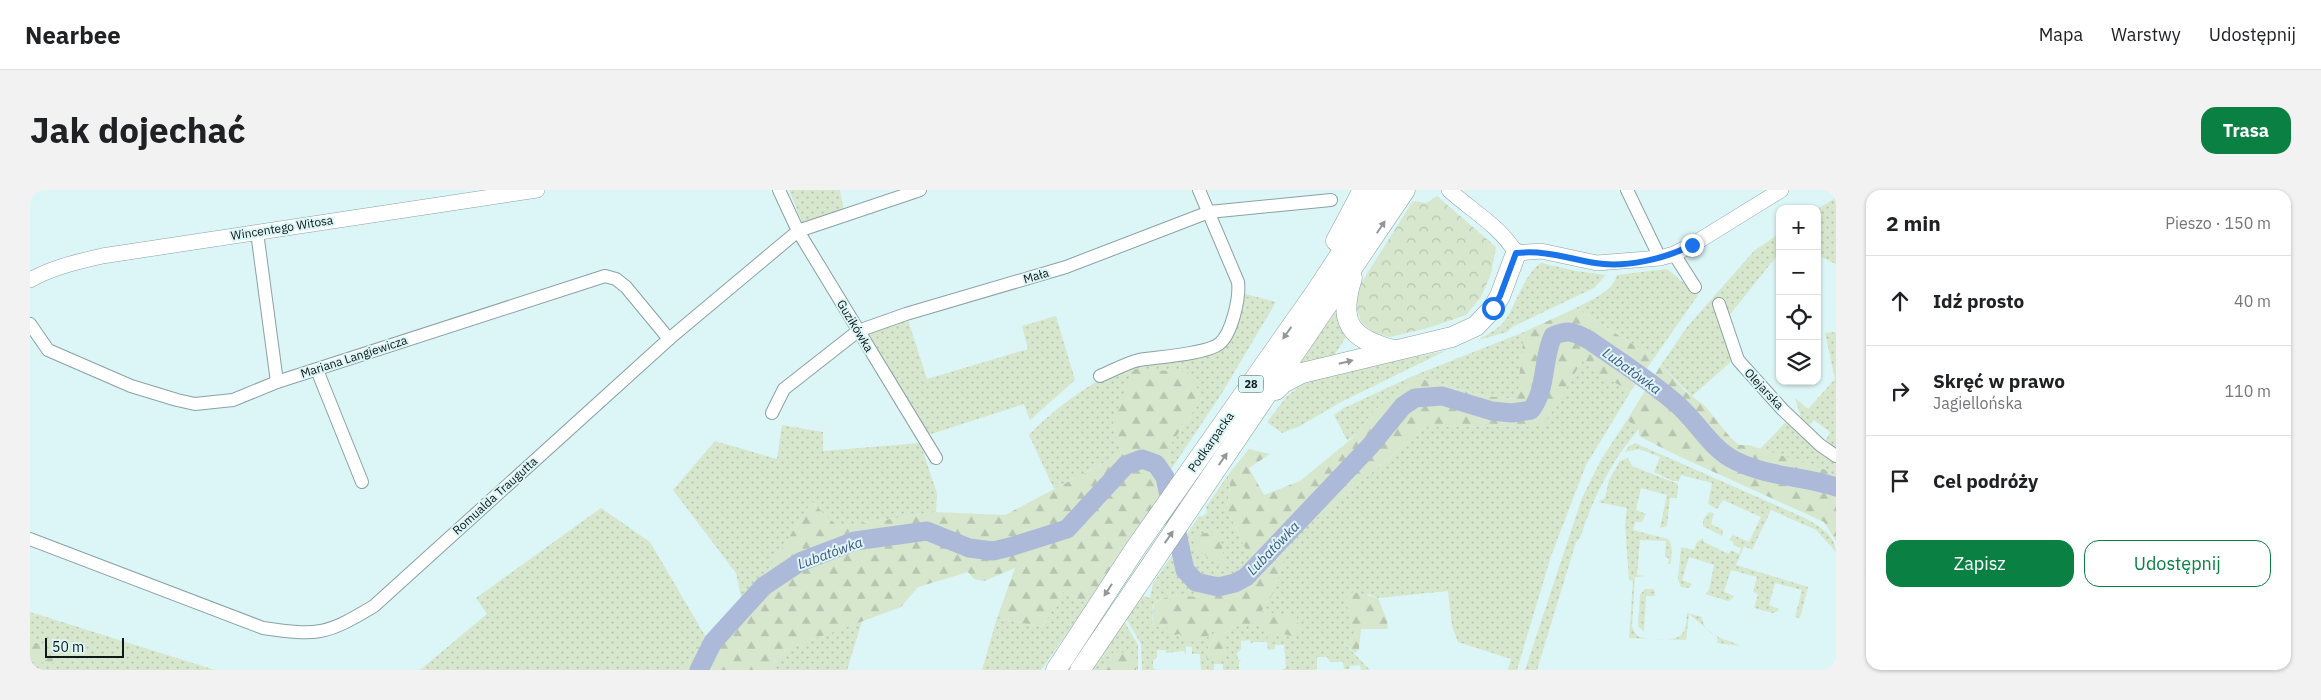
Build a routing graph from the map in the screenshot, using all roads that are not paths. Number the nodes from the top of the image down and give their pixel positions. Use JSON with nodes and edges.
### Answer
{"nodes":[{"id":1,"x":537,"y":190,"type":"edge"},
{"id":2,"x":779,"y":190,"type":"edge"},
{"id":3,"x":920,"y":190,"type":"edge"},
{"id":4,"x":1199,"y":190,"type":"edge"},
{"id":5,"x":1363,"y":190,"type":"edge"},
{"id":6,"x":1383,"y":190,"type":"edge"},
{"id":7,"x":1405,"y":190,"type":"edge"},
{"id":8,"x":1450,"y":190,"type":"edge"},
{"id":9,"x":1627,"y":190,"type":"edge"},
{"id":10,"x":1781,"y":190,"type":"edge"},
{"id":11,"x":1331,"y":200,"type":"dead end"},
{"id":12,"x":1209,"y":212,"type":"junction"},
{"id":13,"x":798,"y":231,"type":"junction"},
{"id":14,"x":257,"y":232,"type":"junction"},
{"id":15,"x":1516,"y":253,"type":"junction"},
{"id":16,"x":1667,"y":256,"type":"junction"},
{"id":17,"x":1356,"y":263,"type":"junction"},
{"id":18,"x":30,"y":280,"type":"edge"},
{"id":19,"x":1695,"y":287,"type":"dead end"},
{"id":20,"x":1315,"y":293,"type":"junction"},
{"id":21,"x":1719,"y":304,"type":"dead end"},
{"id":22,"x":30,"y":324,"type":"edge"},
{"id":23,"x":858,"y":331,"type":"junction"},
{"id":24,"x":669,"y":339,"type":"junction"},
{"id":25,"x":1393,"y":350,"type":"junction"},
{"id":26,"x":317,"y":370,"type":"junction"},
{"id":27,"x":1100,"y":376,"type":"dead end"},
{"id":28,"x":277,"y":382,"type":"junction"},
{"id":29,"x":1259,"y":408,"type":"junction"},
{"id":30,"x":772,"y":412,"type":"dead end"},
{"id":31,"x":1836,"y":456,"type":"edge"},
{"id":32,"x":936,"y":458,"type":"dead end"},
{"id":33,"x":362,"y":482,"type":"dead end"},
{"id":34,"x":30,"y":539,"type":"edge"},
{"id":35,"x":1056,"y":670,"type":"edge"},
{"id":36,"x":1080,"y":670,"type":"edge"}],
"edges":[{"from":1,"to":14,"type":"street","name":"Wincentego Witosa"},
{"from":2,"to":13,"type":"street","name":"Guzikówka"},
{"from":3,"to":13,"type":"street","name":"Romualda Traugutta"},
{"from":4,"to":12,"type":"street"},
{"from":5,"to":20,"type":"main road"},
{"from":6,"to":20,"type":"main road","name":"Podkarpacka","number":"28"},
{"from":17,"to":7,"type":"main road","name":"Podkarpacka","number":"28","one_way":true},
{"from":8,"to":15,"type":"street"},
{"from":9,"to":16,"type":"street"},
{"from":10,"to":16,"type":"street"},
{"from":11,"to":12,"type":"street","name":"Mała"},
{"from":12,"to":23,"type":"street","name":"Mała"},
{"from":12,"to":27,"type":"street"},
{"from":13,"to":23,"type":"street","name":"Guzikówka"},
{"from":13,"to":24,"type":"street","name":"Romualda Traugutta"},
{"from":14,"to":18,"type":"street","name":"Wincentego Witosa"},
{"from":14,"to":28,"type":"street"},
{"from":15,"to":16,"type":"street"},
{"from":15,"to":25,"type":"main road"},
{"from":16,"to":19,"type":"street"},
{"from":17,"to":25,"type":"main road"},
{"from":17,"to":29,"type":"main road","name":"Podkarpacka","number":"28"},
{"from":20,"to":35,"type":"main road","name":"Podkarpacka","number":"28","one_way":true},
{"from":21,"to":31,"type":"street","name":"Olejarska"},
{"from":22,"to":28,"type":"street","name":"Mariana Langiewicza"},
{"from":23,"to":30,"type":"street","name":"Mała"},
{"from":23,"to":32,"type":"street","name":"Guzikówka"},
{"from":24,"to":26,"type":"street","name":"Mariana Langiewicza"},
{"from":24,"to":34,"type":"street","name":"Romualda Traugutta"},
{"from":29,"to":25,"type":"main road","one_way":true},
{"from":26,"to":28,"type":"street","name":"Mariana Langiewicza"},
{"from":26,"to":33,"type":"street"},
{"from":36,"to":29,"type":"main road","name":"Podkarpacka","number":"28","one_way":true}]}
